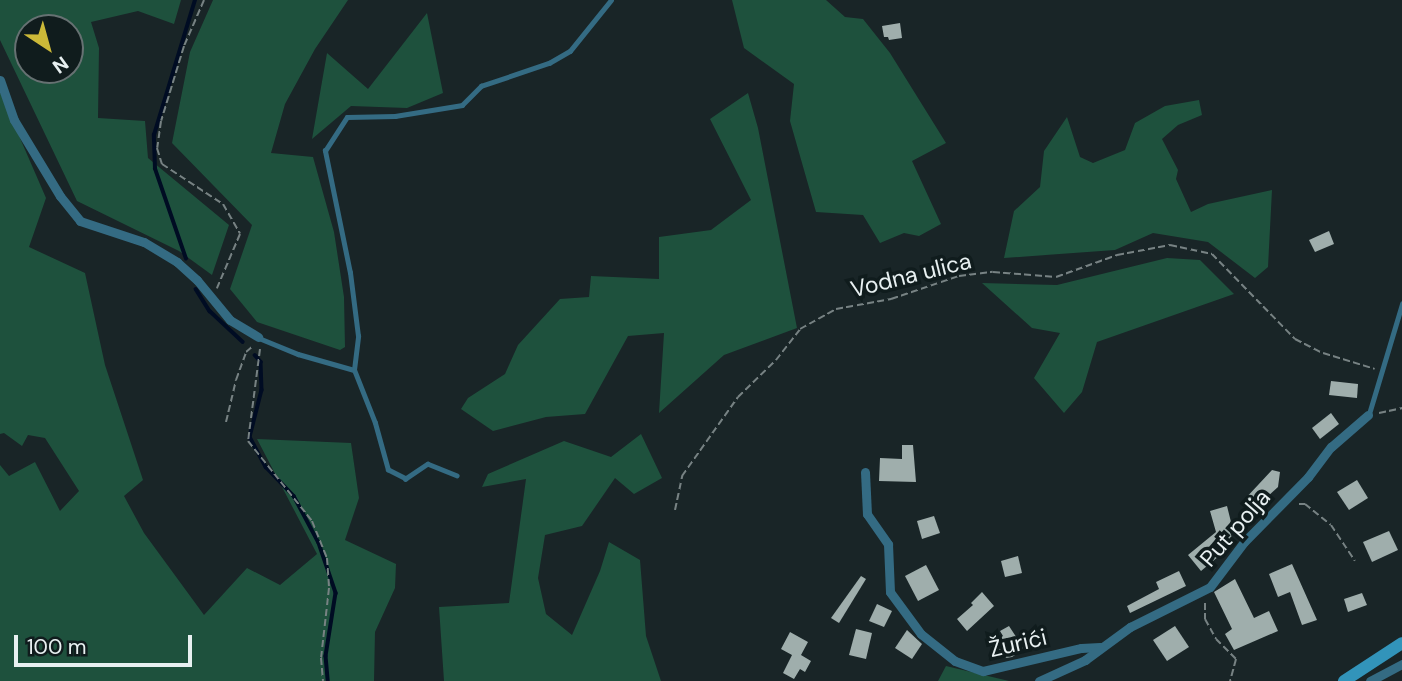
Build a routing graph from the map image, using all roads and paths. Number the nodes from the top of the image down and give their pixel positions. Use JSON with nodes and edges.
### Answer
{"nodes":[{"id":1,"x":204,"y":0,"type":"edge"},
{"id":2,"x":611,"y":0,"type":"edge"},
{"id":3,"x":0,"y":80,"type":"edge"},
{"id":4,"x":212,"y":300,"type":"junction"},
{"id":5,"x":1402,"y":304,"type":"edge"},
{"id":6,"x":260,"y":338,"type":"junction"},
{"id":7,"x":354,"y":370,"type":"junction"},
{"id":8,"x":1379,"y":371,"type":"junction"},
{"id":9,"x":1402,"y":408,"type":"edge"},
{"id":10,"x":1368,"y":415,"type":"junction"},
{"id":11,"x":226,"y":422,"type":"dead end"},
{"id":12,"x":865,"y":472,"type":"dead end"},
{"id":13,"x":457,"y":476,"type":"dead end"},
{"id":14,"x":1281,"y":504,"type":"junction"},
{"id":15,"x":675,"y":510,"type":"dead end"},
{"id":16,"x":1355,"y":561,"type":"dead end"},
{"id":17,"x":1210,"y":587,"type":"junction"},
{"id":18,"x":1402,"y":643,"type":"edge"},
{"id":19,"x":1102,"y":647,"type":"junction"},
{"id":20,"x":1402,"y":664,"type":"edge"},
{"id":21,"x":323,"y":681,"type":"edge"},
{"id":22,"x":1039,"y":681,"type":"edge"},
{"id":23,"x":1230,"y":681,"type":"edge"},
{"id":24,"x":1344,"y":681,"type":"edge"},
{"id":25,"x":1370,"y":681,"type":"edge"}],
"edges":[{"from":1,"to":4,"type":"path"},
{"from":2,"to":7,"type":"lane"},
{"from":3,"to":4,"type":"street"},
{"from":4,"to":6,"type":"street"},
{"from":5,"to":8,"type":"lane"},
{"from":6,"to":7,"type":"lane"},
{"from":6,"to":11,"type":"path"},
{"from":6,"to":21,"type":"path"},
{"from":7,"to":13,"type":"lane"},
{"from":8,"to":10,"type":"lane"},
{"from":8,"to":15,"type":"path","name":"Vodna ulica"},
{"from":9,"to":10,"type":"path"},
{"from":10,"to":14,"type":"street","name":"Put polja"},
{"from":12,"to":19,"type":"street","name":"Žurići"},
{"from":14,"to":16,"type":"path"},
{"from":14,"to":17,"type":"street","name":"Put polja"},
{"from":17,"to":19,"type":"street","name":"Put polja"},
{"from":17,"to":23,"type":"path"},
{"from":18,"to":24,"type":"main road"},
{"from":19,"to":22,"type":"street","name":"Put polja"},
{"from":20,"to":25,"type":"street"}]}
